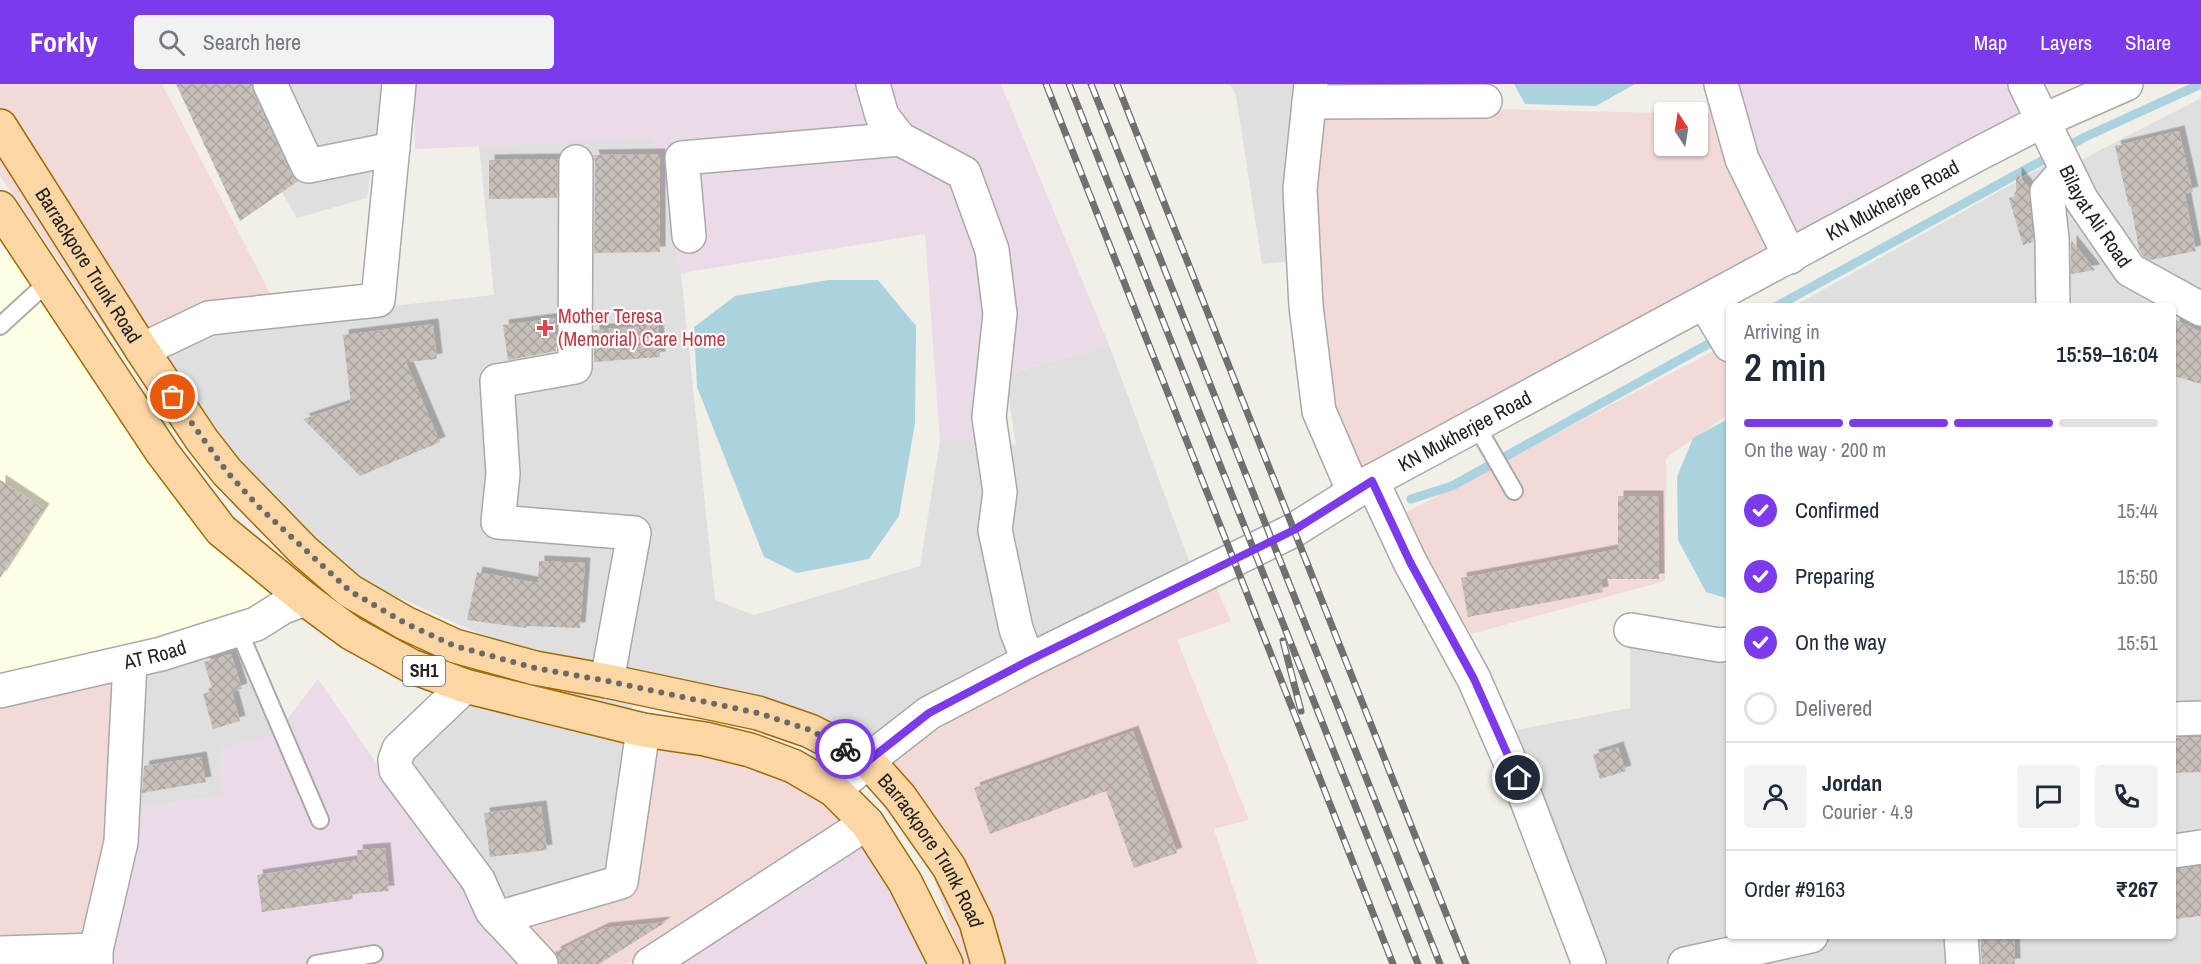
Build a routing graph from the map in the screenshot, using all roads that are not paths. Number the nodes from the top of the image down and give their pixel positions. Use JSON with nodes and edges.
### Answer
{"nodes":[{"id":1,"x":270,"y":84,"type":"edge"},
{"id":2,"x":399,"y":84,"type":"edge"},
{"id":3,"x":873,"y":84,"type":"edge"},
{"id":4,"x":1720,"y":84,"type":"edge"},
{"id":5,"x":2025,"y":84,"type":"edge"},
{"id":6,"x":2126,"y":84,"type":"edge"},
{"id":7,"x":1310,"y":93,"type":"edge"},
{"id":8,"x":1485,"y":101,"type":"dead end"},
{"id":9,"x":2042,"y":121,"type":"junction"},
{"id":10,"x":0,"y":126,"type":"edge"},
{"id":11,"x":900,"y":139,"type":"junction"},
{"id":12,"x":393,"y":149,"type":"junction"},
{"id":13,"x":576,"y":162,"type":"dead end"},
{"id":14,"x":2067,"y":170,"type":"junction"},
{"id":15,"x":0,"y":208,"type":"edge"},
{"id":16,"x":689,"y":236,"type":"dead end"},
{"id":17,"x":1790,"y":257,"type":"junction"},
{"id":18,"x":48,"y":282,"type":"junction"},
{"id":19,"x":1705,"y":303,"type":"junction"},
{"id":20,"x":2053,"y":303,"type":"edge"},
{"id":21,"x":2201,"y":309,"type":"edge"},
{"id":22,"x":0,"y":326,"type":"edge"},
{"id":23,"x":1726,"y":338,"type":"edge"},
{"id":24,"x":142,"y":350,"type":"junction"},
{"id":25,"x":1476,"y":425,"type":"junction"},
{"id":26,"x":1363,"y":486,"type":"junction"},
{"id":27,"x":1514,"y":491,"type":"dead end"},
{"id":28,"x":304,"y":599,"type":"junction"},
{"id":29,"x":238,"y":629,"type":"junction"},
{"id":30,"x":1631,"y":630,"type":"dead end"},
{"id":31,"x":1726,"y":644,"type":"edge"},
{"id":32,"x":1028,"y":661,"type":"junction"},
{"id":33,"x":129,"y":662,"type":"junction"},
{"id":34,"x":607,"y":681,"type":"junction"},
{"id":35,"x":465,"y":686,"type":"junction"},
{"id":36,"x":0,"y":691,"type":"edge"},
{"id":37,"x":2201,"y":718,"type":"edge"},
{"id":38,"x":2176,"y":719,"type":"edge"},
{"id":39,"x":643,"y":730,"type":"junction"},
{"id":40,"x":868,"y":761,"type":"junction"},
{"id":41,"x":834,"y":790,"type":"junction"},
{"id":42,"x":320,"y":820,"type":"dead end"},
{"id":43,"x":867,"y":823,"type":"junction"},
{"id":44,"x":2201,"y":847,"type":"edge"},
{"id":45,"x":2176,"y":851,"type":"edge"},
{"id":46,"x":498,"y":918,"type":"junction"},
{"id":47,"x":1798,"y":939,"type":"edge"},
{"id":48,"x":1961,"y":939,"type":"edge"},
{"id":49,"x":0,"y":953,"type":"edge"},
{"id":50,"x":374,"y":954,"type":"dead end"},
{"id":51,"x":96,"y":957,"type":"edge"},
{"id":52,"x":316,"y":964,"type":"edge"},
{"id":53,"x":541,"y":964,"type":"edge"},
{"id":54,"x":650,"y":964,"type":"edge"},
{"id":55,"x":946,"y":964,"type":"edge"},
{"id":56,"x":988,"y":964,"type":"edge"},
{"id":57,"x":1590,"y":964,"type":"edge"},
{"id":58,"x":1685,"y":964,"type":"edge"},
{"id":59,"x":1963,"y":964,"type":"edge"}],
"edges":[{"from":1,"to":12,"type":"street"},
{"from":2,"to":12,"type":"street"},
{"from":3,"to":11,"type":"street"},
{"from":4,"to":17,"type":"street"},
{"from":5,"to":9,"type":"street","name":"Bilayat Ali Road"},
{"from":6,"to":9,"type":"street","name":"KN Mukherjee Road"},
{"from":7,"to":8,"type":"street"},
{"from":7,"to":26,"type":"street"},
{"from":9,"to":14,"type":"street","name":"Bilayat Ali Road"},
{"from":9,"to":17,"type":"street","name":"KN Mukherjee Road"},
{"from":10,"to":24,"type":"main road","name":"Barrackpore Trunk Road","number":"SH1"},
{"from":11,"to":16,"type":"street"},
{"from":11,"to":32,"type":"street"},
{"from":12,"to":24,"type":"street"},
{"from":13,"to":34,"type":"street"},
{"from":14,"to":20,"type":"street"},
{"from":14,"to":21,"type":"street","name":"Bilayat Ali Road"},
{"from":15,"to":18,"type":"main road","name":"Barrackpore Trunk Road","number":"SH1"},
{"from":17,"to":19,"type":"street","name":"KN Mukherjee Road"},
{"from":18,"to":22,"type":"lane"},
{"from":18,"to":28,"type":"main road","name":"Barrackpore Trunk Road","number":"SH1"},
{"from":19,"to":23,"type":"street"},
{"from":19,"to":25,"type":"street","name":"KN Mukherjee Road"},
{"from":24,"to":34,"type":"main road","name":"Barrackpore Trunk Road","number":"SH1"},
{"from":25,"to":26,"type":"street","name":"KN Mukherjee Road"},
{"from":25,"to":27,"type":"lane"},
{"from":26,"to":32,"type":"street","name":"KN Mukherjee Road"},
{"from":26,"to":57,"type":"street"},
{"from":28,"to":29,"type":"street","name":"AT Road"},
{"from":28,"to":35,"type":"main road","name":"Barrackpore Trunk Road","number":"SH1"},
{"from":29,"to":33,"type":"street","name":"AT Road"},
{"from":29,"to":42,"type":"lane"},
{"from":30,"to":31,"type":"street"},
{"from":32,"to":40,"type":"street","name":"KN Mukherjee Road"},
{"from":33,"to":36,"type":"street","name":"AT Road"},
{"from":33,"to":51,"type":"street"},
{"from":34,"to":40,"type":"main road","name":"Barrackpore Trunk Road","number":"SH1"},
{"from":35,"to":39,"type":"main road","name":"Barrackpore Trunk Road","number":"SH1"},
{"from":35,"to":46,"type":"street"},
{"from":37,"to":38,"type":"street"},
{"from":39,"to":41,"type":"main road","name":"Barrackpore Trunk Road","number":"SH1"},
{"from":39,"to":46,"type":"street"},
{"from":40,"to":41,"type":"street","name":"KN Mukherjee Road"},
{"from":40,"to":56,"type":"main road","name":"Barrackpore Trunk Road","number":"SH1"},
{"from":41,"to":43,"type":"main road","name":"Barrackpore Trunk Road","number":"SH1"},
{"from":43,"to":54,"type":"street"},
{"from":43,"to":55,"type":"main road","name":"Barrackpore Trunk Road","number":"SH1"},
{"from":44,"to":45,"type":"street"},
{"from":46,"to":53,"type":"street"},
{"from":47,"to":58,"type":"street"},
{"from":48,"to":59,"type":"street"},
{"from":49,"to":51,"type":"street"},
{"from":50,"to":52,"type":"lane"}]}
